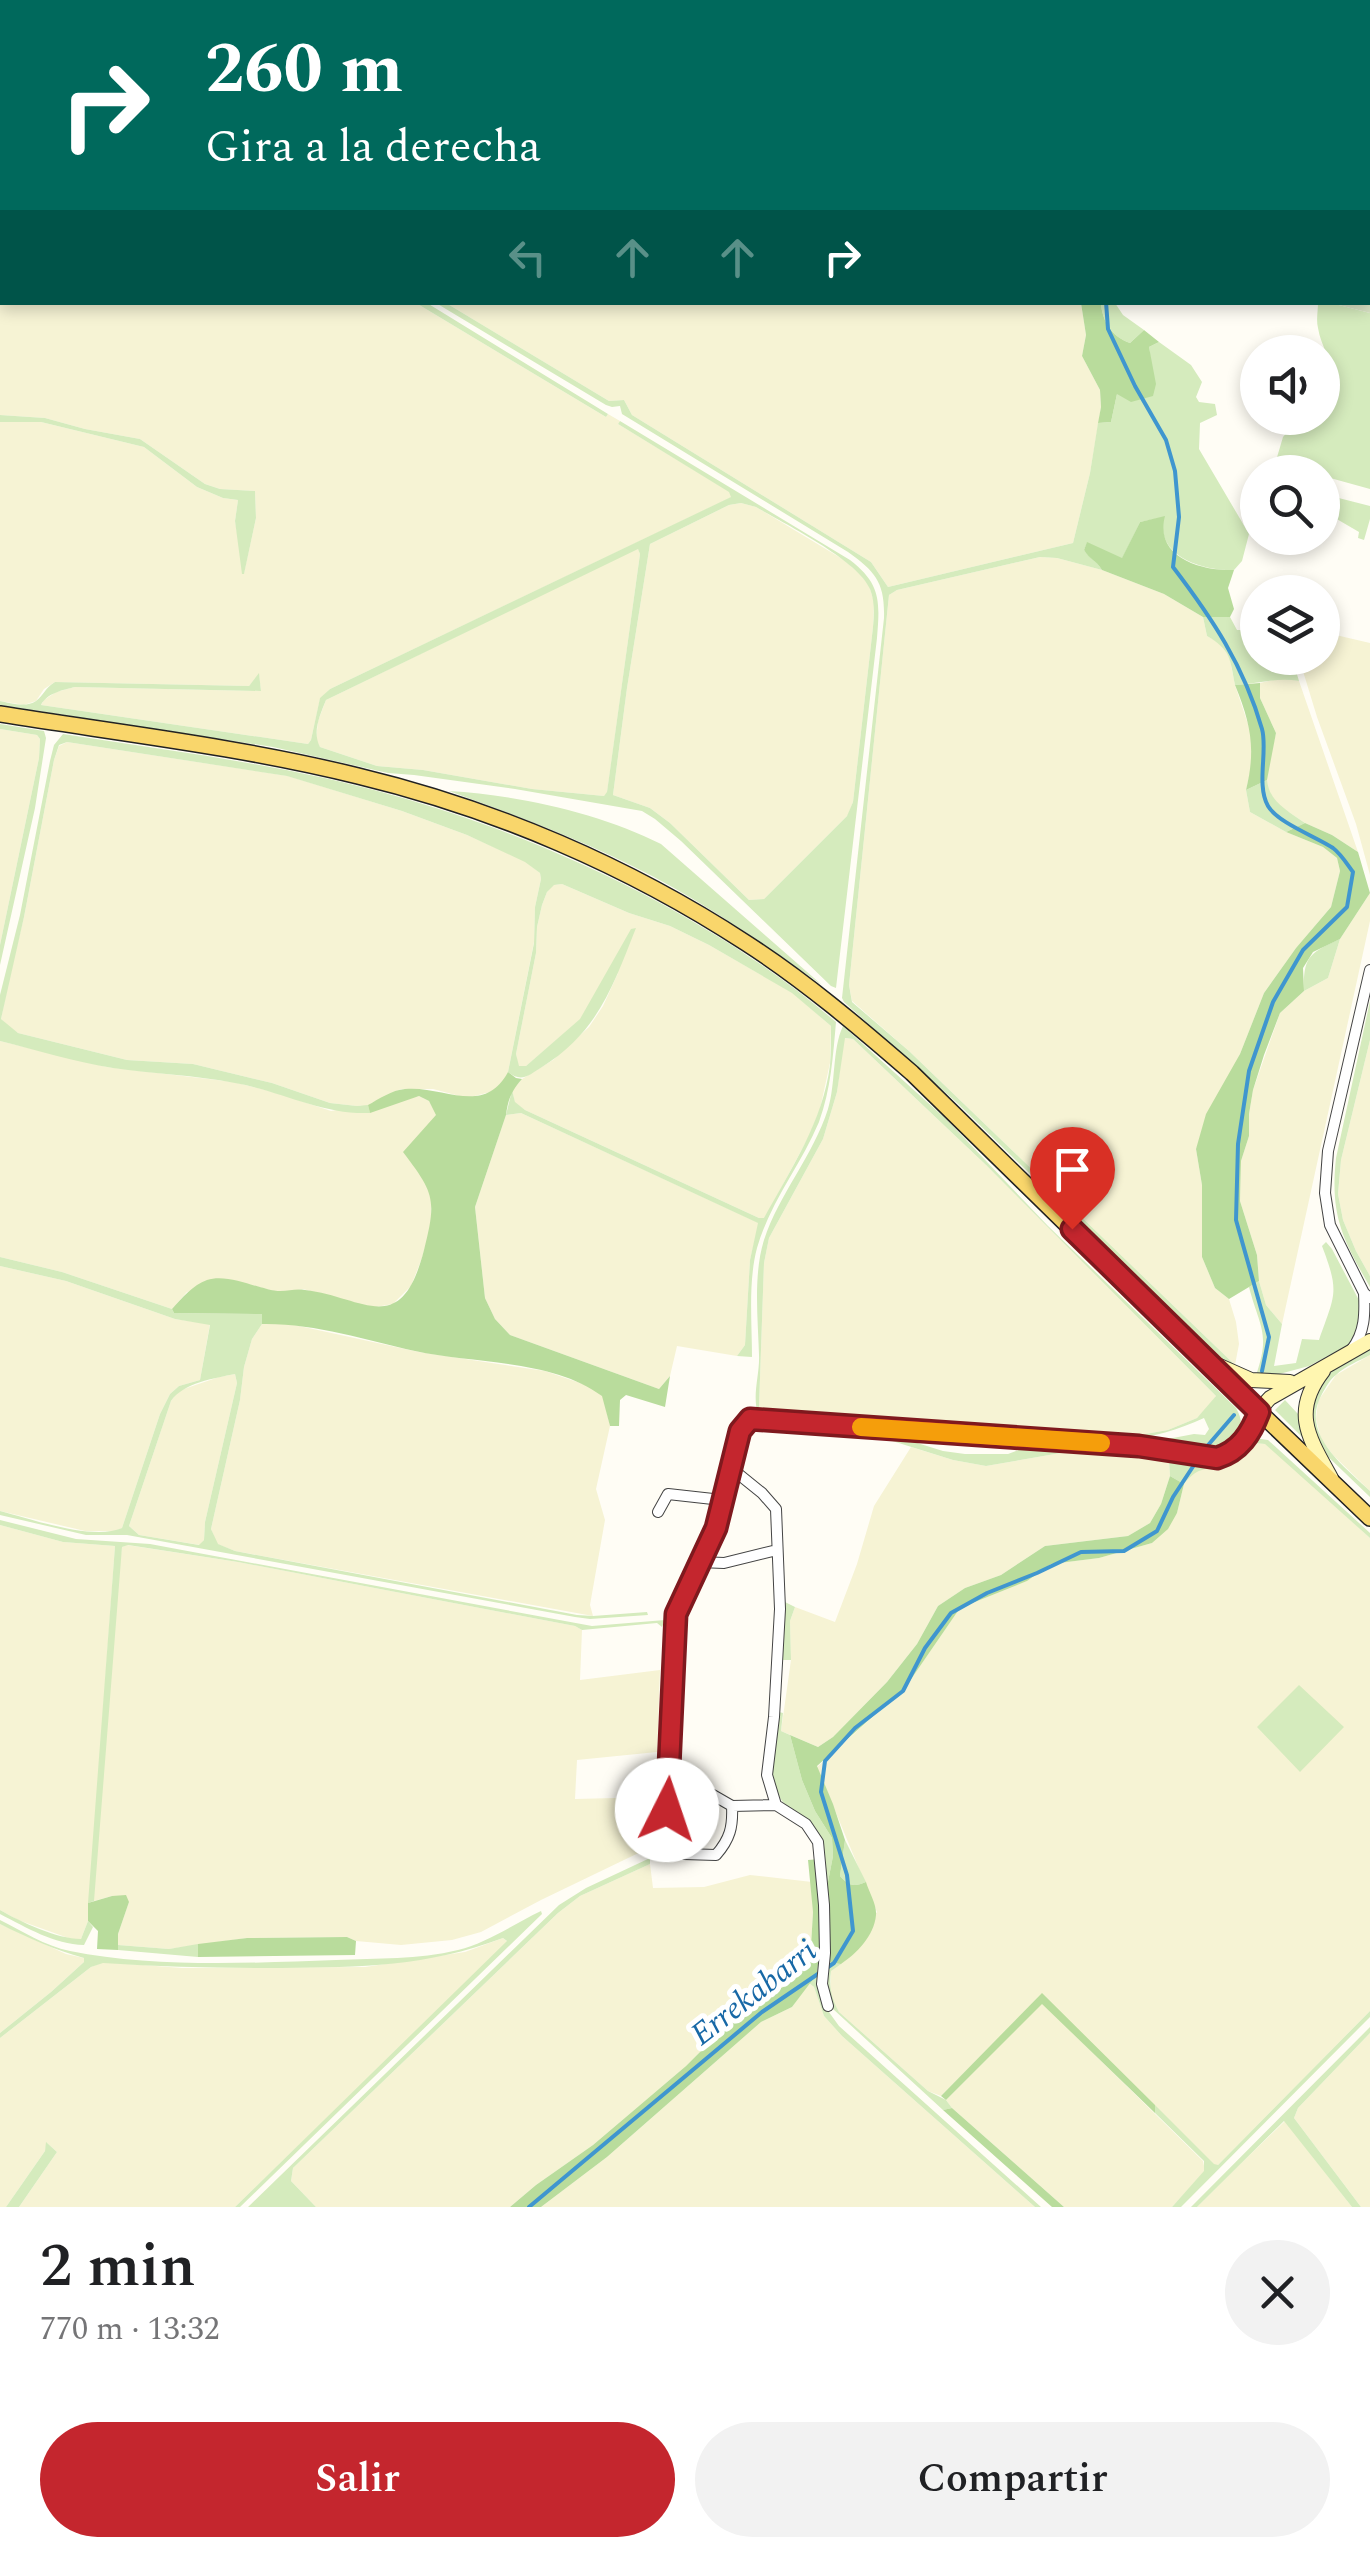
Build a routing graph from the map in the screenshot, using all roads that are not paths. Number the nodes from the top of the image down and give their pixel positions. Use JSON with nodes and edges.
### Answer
{"nodes":[{"id":1,"x":0,"y":714,"type":"edge"},
{"id":2,"x":1370,"y":970,"type":"edge"},
{"id":3,"x":1367,"y":1304,"type":"edge"},
{"id":4,"x":1370,"y":1341,"type":"edge"},
{"id":5,"x":1348,"y":1353,"type":"junction"},
{"id":6,"x":1203,"y":1358,"type":"junction"},
{"id":7,"x":1328,"y":1364,"type":"junction"},
{"id":8,"x":1296,"y":1382,"type":"junction"},
{"id":9,"x":1278,"y":1391,"type":"junction"},
{"id":10,"x":1259,"y":1412,"type":"junction"},
{"id":11,"x":1304,"y":1412,"type":"junction"},
{"id":12,"x":750,"y":1419,"type":"joint"},
{"id":13,"x":730,"y":1468,"type":"junction"},
{"id":14,"x":1334,"y":1483,"type":"junction"},
{"id":15,"x":722,"y":1500,"type":"junction"},
{"id":16,"x":658,"y":1512,"type":"dead end"},
{"id":17,"x":1370,"y":1518,"type":"edge"},
{"id":18,"x":777,"y":1550,"type":"junction"},
{"id":19,"x":700,"y":1562,"type":"junction"},
{"id":20,"x":670,"y":1776,"type":"junction"},
{"id":21,"x":776,"y":1805,"type":"junction"},
{"id":22,"x":732,"y":1806,"type":"junction"},
{"id":23,"x":828,"y":2006,"type":"dead end"}],
"edges":[{"from":1,"to":6,"type":"main road"},
{"from":2,"to":3,"type":"street"},
{"from":3,"to":5,"type":"street"},
{"from":4,"to":5,"type":"street"},
{"from":5,"to":7,"type":"street"},
{"from":6,"to":8,"type":"street"},
{"from":6,"to":10,"type":"main road"},
{"from":7,"to":8,"type":"street"},
{"from":7,"to":11,"type":"street"},
{"from":8,"to":9,"type":"street"},
{"from":9,"to":10,"type":"street"},
{"from":9,"to":11,"type":"street"},
{"from":10,"to":12,"type":"street"},
{"from":10,"to":14,"type":"main road"},
{"from":11,"to":14,"type":"street"},
{"from":12,"to":13,"type":"street"},
{"from":13,"to":15,"type":"street"},
{"from":13,"to":18,"type":"street"},
{"from":14,"to":17,"type":"main road"},
{"from":15,"to":16,"type":"street"},
{"from":15,"to":19,"type":"street"},
{"from":18,"to":19,"type":"street"},
{"from":18,"to":21,"type":"street"},
{"from":19,"to":20,"type":"street"},
{"from":20,"to":22,"type":"street"},
{"from":20,"to":22,"type":"street"},
{"from":21,"to":22,"type":"street"},
{"from":21,"to":23,"type":"street"}]}
